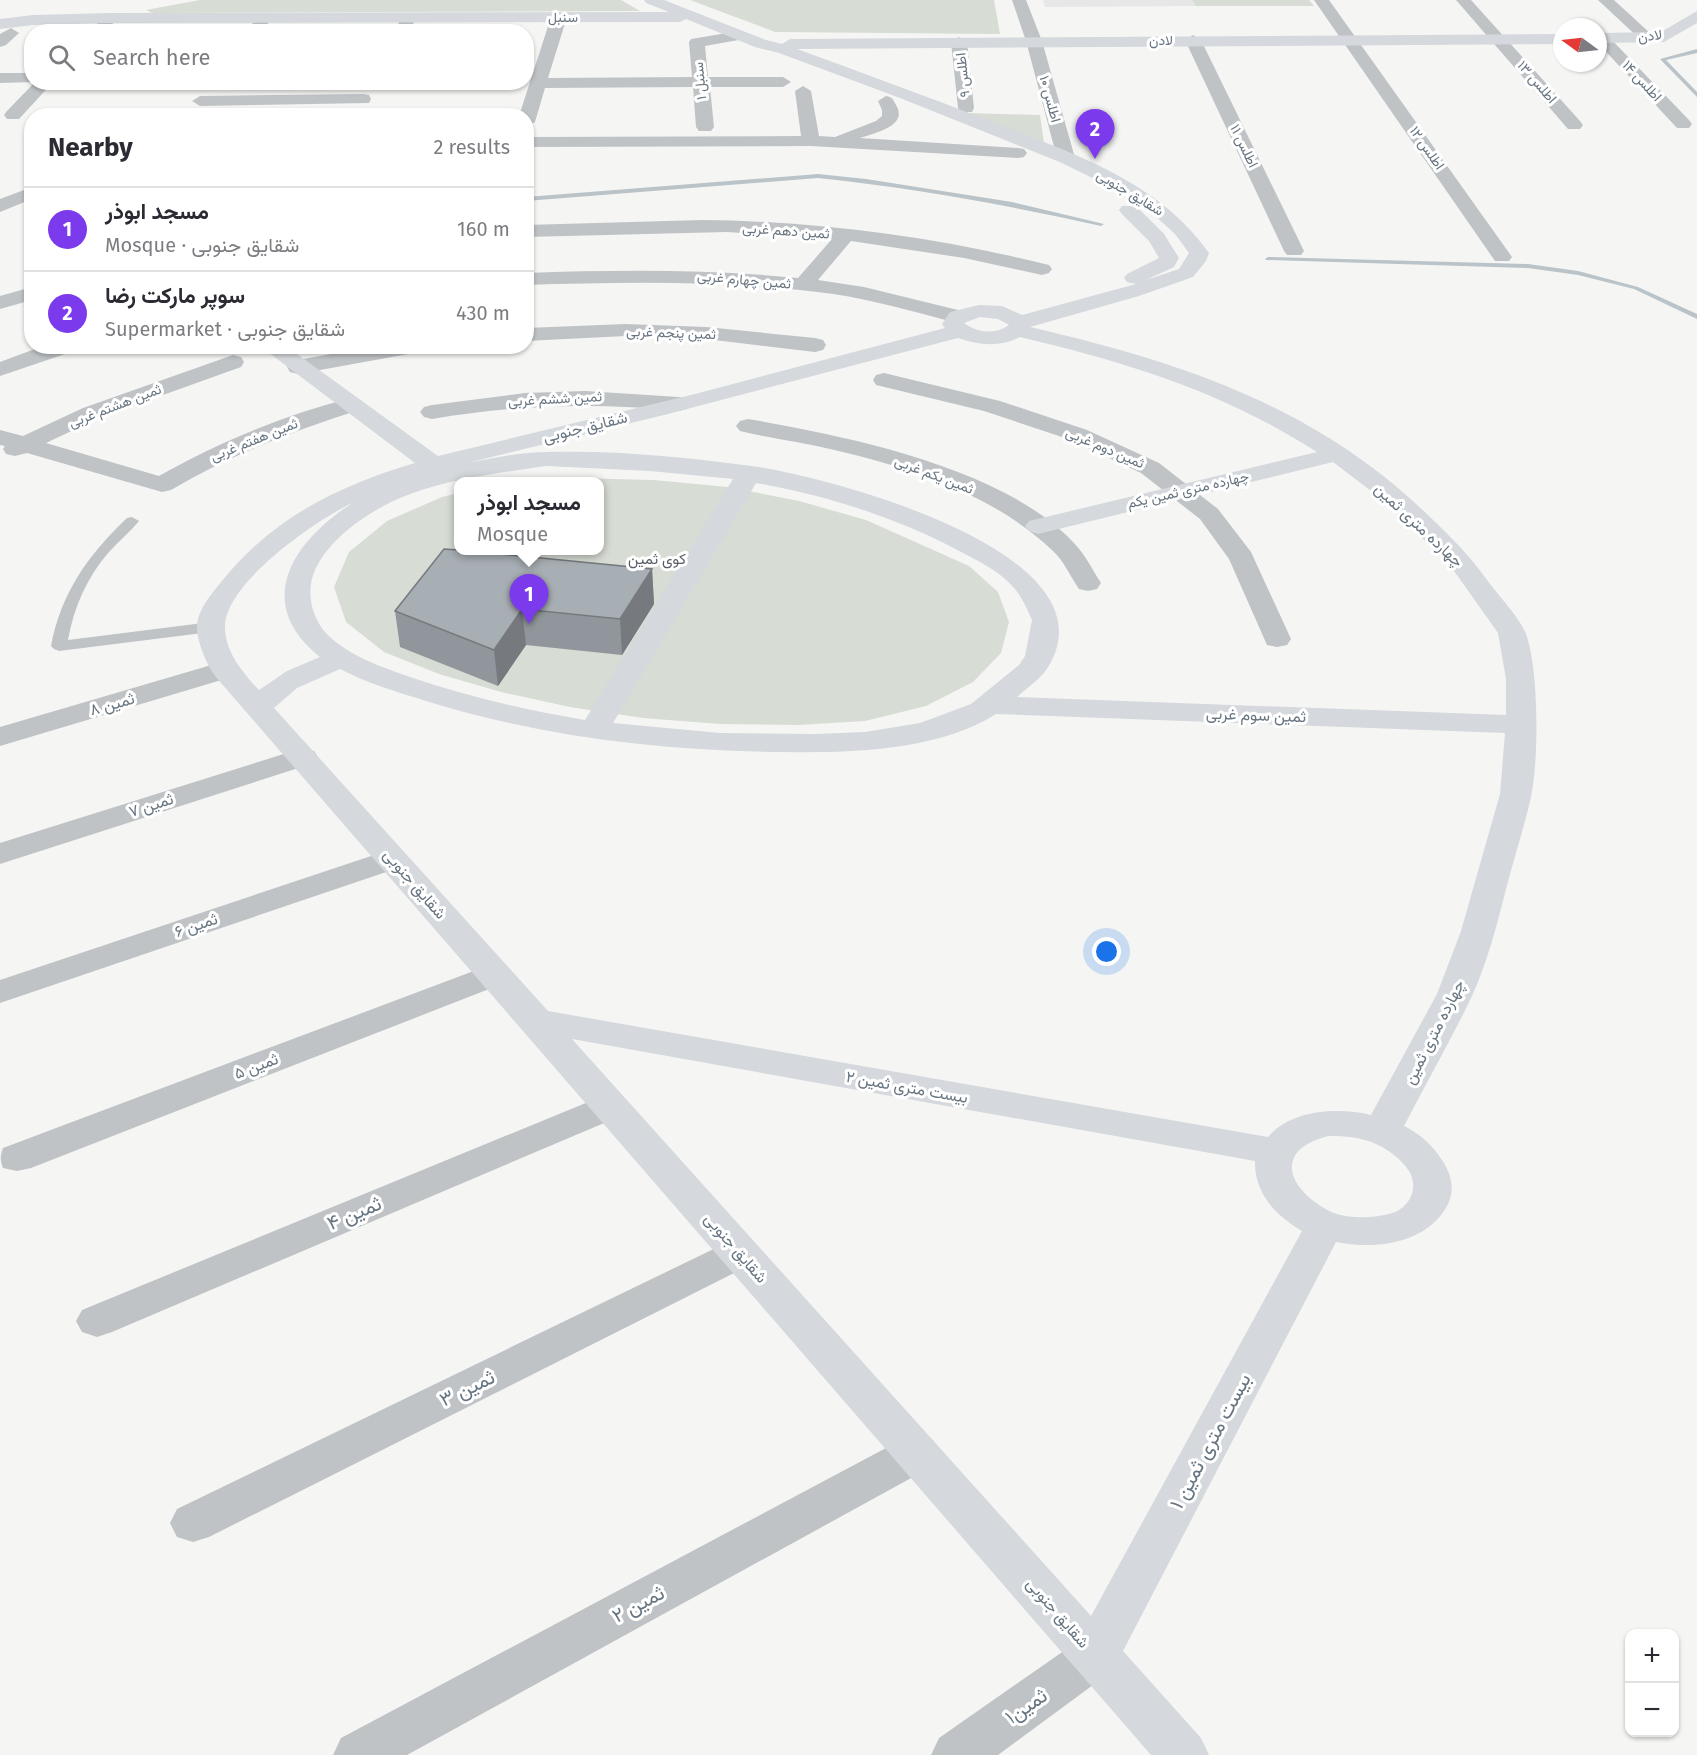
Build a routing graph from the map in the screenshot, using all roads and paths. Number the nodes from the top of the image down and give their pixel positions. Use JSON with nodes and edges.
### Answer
{"nodes":[{"id":1,"x":651,"y":0,"type":"edge"},
{"id":2,"x":1019,"y":0,"type":"edge"},
{"id":3,"x":1321,"y":0,"type":"edge"},
{"id":4,"x":1463,"y":0,"type":"edge"},
{"id":5,"x":1605,"y":0,"type":"edge"},
{"id":6,"x":121,"y":3,"type":"dead end"},
{"id":7,"x":1697,"y":16,"type":"edge"},
{"id":8,"x":560,"y":17,"type":"junction"},
{"id":9,"x":694,"y":17,"type":"junction"},
{"id":10,"x":0,"y":18,"type":"edge"},
{"id":11,"x":110,"y":18,"type":"junction"},
{"id":12,"x":264,"y":18,"type":"junction"},
{"id":13,"x":408,"y":18,"type":"junction"},
{"id":14,"x":24,"y":24,"type":"edge"},
{"id":15,"x":24,"y":24,"type":"edge"},
{"id":16,"x":104,"y":24,"type":"edge"},
{"id":17,"x":259,"y":24,"type":"edge"},
{"id":18,"x":405,"y":24,"type":"edge"},
{"id":19,"x":4,"y":33,"type":"edge"},
{"id":20,"x":739,"y":36,"type":"junction"},
{"id":21,"x":1607,"y":38,"type":"edge"},
{"id":22,"x":1647,"y":38,"type":"junction"},
{"id":23,"x":1499,"y":39,"type":"junction"},
{"id":24,"x":1553,"y":39,"type":"edge"},
{"id":25,"x":1193,"y":40,"type":"junction"},
{"id":26,"x":1351,"y":40,"type":"junction"},
{"id":27,"x":1034,"y":41,"type":"junction"},
{"id":28,"x":959,"y":42,"type":"junction"},
{"id":29,"x":761,"y":44,"type":"junction"},
{"id":30,"x":1607,"y":45,"type":"edge"},
{"id":31,"x":536,"y":76,"type":"edge"},
{"id":32,"x":0,"y":78,"type":"edge"},
{"id":33,"x":24,"y":78,"type":"edge"},
{"id":34,"x":783,"y":82,"type":"dead end"},
{"id":35,"x":700,"y":83,"type":"junction"},
{"id":36,"x":37,"y":90,"type":"edge"},
{"id":37,"x":209,"y":90,"type":"edge"},
{"id":38,"x":368,"y":90,"type":"edge"},
{"id":39,"x":533,"y":90,"type":"edge"},
{"id":40,"x":803,"y":91,"type":"dead end"},
{"id":41,"x":363,"y":99,"type":"junction"},
{"id":42,"x":201,"y":101,"type":"junction"},
{"id":43,"x":886,"y":101,"type":"junction"},
{"id":44,"x":195,"y":108,"type":"edge"},
{"id":45,"x":358,"y":108,"type":"edge"},
{"id":46,"x":529,"y":108,"type":"edge"},
{"id":47,"x":966,"y":108,"type":"dead end"},
{"id":48,"x":13,"y":115,"type":"dead end"},
{"id":49,"x":1683,"y":124,"type":"dead end"},
{"id":50,"x":1574,"y":125,"type":"dead end"},
{"id":51,"x":705,"y":127,"type":"dead end"},
{"id":52,"x":811,"y":141,"type":"junction"},
{"id":53,"x":534,"y":142,"type":"edge"},
{"id":54,"x":1018,"y":153,"type":"junction"},
{"id":55,"x":1066,"y":158,"type":"junction"},
{"id":56,"x":24,"y":196,"type":"edge"},
{"id":57,"x":0,"y":206,"type":"edge"},
{"id":58,"x":534,"y":235,"type":"edge"},
{"id":59,"x":845,"y":236,"type":"junction"},
{"id":60,"x":1294,"y":251,"type":"dead end"},
{"id":61,"x":576,"y":253,"type":"junction"},
{"id":62,"x":1502,"y":257,"type":"dead end"},
{"id":63,"x":1042,"y":269,"type":"dead end"},
{"id":64,"x":534,"y":275,"type":"edge"},
{"id":65,"x":803,"y":285,"type":"junction"},
{"id":66,"x":24,"y":296,"type":"edge"},
{"id":67,"x":0,"y":303,"type":"edge"},
{"id":68,"x":1014,"y":322,"type":"junction"},
{"id":69,"x":959,"y":324,"type":"junction"},
{"id":70,"x":534,"y":335,"type":"edge"},
{"id":71,"x":814,"y":345,"type":"dead end"},
{"id":72,"x":43,"y":354,"type":"edge"},
{"id":73,"x":281,"y":354,"type":"edge"},
{"id":74,"x":370,"y":354,"type":"edge"},
{"id":75,"x":233,"y":362,"type":"dead end"},
{"id":76,"x":298,"y":367,"type":"junction"},
{"id":77,"x":0,"y":369,"type":"edge"},
{"id":78,"x":884,"y":380,"type":"dead end"},
{"id":79,"x":679,"y":404,"type":"junction"},
{"id":80,"x":351,"y":405,"type":"junction"},
{"id":81,"x":432,"y":412,"type":"dead end"},
{"id":82,"x":620,"y":419,"type":"junction"},
{"id":83,"x":748,"y":426,"type":"dead end"},
{"id":84,"x":0,"y":437,"type":"edge"},
{"id":85,"x":23,"y":444,"type":"junction"},
{"id":86,"x":1337,"y":454,"type":"junction"},
{"id":87,"x":0,"y":456,"type":"edge"},
{"id":88,"x":620,"y":460,"type":"junction"},
{"id":89,"x":433,"y":464,"type":"junction"},
{"id":90,"x":749,"y":473,"type":"junction"},
{"id":91,"x":1181,"y":492,"type":"junction"},
{"id":92,"x":132,"y":521,"type":"dead end"},
{"id":93,"x":1038,"y":526,"type":"junction"},
{"id":94,"x":1088,"y":583,"type":"dead end"},
{"id":95,"x":211,"y":627,"type":"junction"},
{"id":96,"x":1277,"y":639,"type":"dead end"},
{"id":97,"x":342,"y":659,"type":"junction"},
{"id":98,"x":225,"y":670,"type":"junction"},
{"id":99,"x":990,"y":705,"type":"junction"},
{"id":100,"x":259,"y":707,"type":"junction"},
{"id":101,"x":1521,"y":725,"type":"junction"},
{"id":102,"x":594,"y":730,"type":"junction"},
{"id":103,"x":0,"y":737,"type":"edge"},
{"id":104,"x":303,"y":757,"type":"junction"},
{"id":105,"x":0,"y":854,"type":"edge"},
{"id":106,"x":392,"y":859,"type":"junction"},
{"id":107,"x":495,"y":974,"type":"junction"},
{"id":108,"x":0,"y":992,"type":"edge"},
{"id":109,"x":536,"y":1022,"type":"junction"},
{"id":110,"x":610,"y":1106,"type":"junction"},
{"id":111,"x":1382,"y":1131,"type":"junction"},
{"id":112,"x":1277,"y":1152,"type":"junction"},
{"id":113,"x":17,"y":1158,"type":"dead end"},
{"id":114,"x":1325,"y":1225,"type":"junction"},
{"id":115,"x":740,"y":1253,"type":"junction"},
{"id":116,"x":97,"y":1321,"type":"dead end"},
{"id":117,"x":917,"y":1453,"type":"junction"},
{"id":118,"x":193,"y":1523,"type":"dead end"},
{"id":119,"x":1095,"y":1656,"type":"junction"},
{"id":120,"x":359,"y":1755,"type":"edge"},
{"id":121,"x":957,"y":1755,"type":"edge"},
{"id":122,"x":1183,"y":1755,"type":"edge"}],
"edges":[{"from":1,"to":9,"type":"street","name":"شقایق جنوبی"},
{"from":2,"to":27,"type":"street"},
{"from":3,"to":26,"type":"street","name":"اطلس ۱۲"},
{"from":4,"to":23,"type":"street","name":"اطلس ۱۳"},
{"from":5,"to":22,"type":"street"},
{"from":6,"to":10,"type":"street"},
{"from":7,"to":22,"type":"street","name":"لادن"},
{"from":8,"to":9,"type":"street","name":"سنبل"},
{"from":8,"to":13,"type":"street","name":"سنبل"},
{"from":8,"to":31,"type":"street"},
{"from":9,"to":20,"type":"street","name":"شقایق جنوبی"},
{"from":11,"to":12,"type":"street","name":"سنبل"},
{"from":11,"to":14,"type":"street","name":"سنبل"},
{"from":11,"to":16,"type":"street"},
{"from":12,"to":13,"type":"street","name":"سنبل"},
{"from":12,"to":17,"type":"street"},
{"from":13,"to":18,"type":"street"},
{"from":15,"to":19,"type":"street","name":"سنبل"},
{"from":20,"to":29,"type":"street","name":"شقایق جنوبی"},
{"from":20,"to":35,"type":"street","name":"سنبل ۱"},
{"from":21,"to":22,"type":"street","name":"لادن"},
{"from":23,"to":24,"type":"street","name":"لادن"},
{"from":23,"to":26,"type":"street","name":"لادن"},
{"from":23,"to":50,"type":"street","name":"اطلس ۱۳"},
{"from":25,"to":26,"type":"street","name":"لادن"},
{"from":25,"to":27,"type":"street","name":"لادن"},
{"from":25,"to":60,"type":"street","name":"اطلس ۱۱"},
{"from":26,"to":62,"type":"street","name":"اطلس ۱۲"},
{"from":27,"to":28,"type":"street","name":"لادن"},
{"from":27,"to":55,"type":"street","name":"اطلس ۱۰"},
{"from":28,"to":29,"type":"street","name":"لادن"},
{"from":28,"to":47,"type":"street","name":"اطلس ۹"},
{"from":29,"to":43,"type":"street","name":"شقایق جنوبی"},
{"from":29,"to":55,"type":"street","name":"شقایق جنوبی"},
{"from":30,"to":49,"type":"street","name":"اطلس ۱۴"},
{"from":31,"to":35,"type":"street"},
{"from":32,"to":33,"type":"street"},
{"from":34,"to":35,"type":"street"},
{"from":35,"to":51,"type":"street","name":"سنبل ۱"},
{"from":36,"to":48,"type":"street"},
{"from":37,"to":42,"type":"street"},
{"from":38,"to":41,"type":"street"},
{"from":39,"to":46,"type":"street"},
{"from":40,"to":52,"type":"street"},
{"from":41,"to":42,"type":"street"},
{"from":41,"to":45,"type":"street"},
{"from":42,"to":44,"type":"street"},
{"from":43,"to":52,"type":"street"},
{"from":43,"to":54,"type":"street","name":"شقایق جنوبی"},
{"from":52,"to":53,"type":"street"},
{"from":52,"to":54,"type":"street"},
{"from":54,"to":68,"type":"street","name":"شقایق جنوبی"},
{"from":55,"to":68,"type":"street","name":"شقایق جنوبی"},
{"from":56,"to":57,"type":"street"},
{"from":58,"to":61,"type":"street","name":"ثمین دهم غربی"},
{"from":59,"to":61,"type":"street","name":"ثمین دهم غربی"},
{"from":59,"to":63,"type":"street","name":"ثمین دهم غربی"},
{"from":59,"to":65,"type":"street"},
{"from":61,"to":64,"type":"street","name":"ثمین چهارم غربی"},
{"from":61,"to":65,"type":"street","name":"ثمین چهارم غربی"},
{"from":65,"to":69,"type":"street","name":"ثمین چهارم غربی"},
{"from":66,"to":67,"type":"street"},
{"from":68,"to":69,"type":"street"},
{"from":68,"to":86,"type":"street","name":"چهارده متری ثمین"},
{"from":69,"to":79,"type":"street","name":"شقایق جنوبی"},
{"from":70,"to":71,"type":"street","name":"ثمین پنجم غربی"},
{"from":72,"to":77,"type":"street"},
{"from":73,"to":76,"type":"street"},
{"from":74,"to":76,"type":"street"},
{"from":75,"to":85,"type":"street","name":"ثمین هشتم غربی"},
{"from":76,"to":80,"type":"street"},
{"from":78,"to":91,"type":"street","name":"ثمین دوم غربی"},
{"from":79,"to":81,"type":"street","name":"ثمین ششم غربی"},
{"from":79,"to":82,"type":"street","name":"شقایق جنوبی"},
{"from":80,"to":85,"type":"street","name":"ثمین هفتم غربی"},
{"from":80,"to":89,"type":"street"},
{"from":82,"to":88,"type":"street"},
{"from":82,"to":89,"type":"street","name":"شقایق جنوبی"},
{"from":83,"to":93,"type":"street","name":"ثمین یکم غربی"},
{"from":84,"to":85,"type":"street"},
{"from":85,"to":87,"type":"street","name":"ثمین هشتم غربی"},
{"from":86,"to":91,"type":"street","name":"چهارده متری ثمین یکم"},
{"from":86,"to":101,"type":"street","name":"چهارده متری ثمین"},
{"from":88,"to":90,"type":"street"},
{"from":88,"to":97,"type":"street"},
{"from":89,"to":95,"type":"street","name":"شقایق جنوبی"},
{"from":90,"to":99,"type":"street"},
{"from":90,"to":102,"type":"street"},
{"from":91,"to":93,"type":"street","name":"چهارده متری ثمین یکم"},
{"from":91,"to":96,"type":"street","name":"ثمین دوم غربی"},
{"from":92,"to":95,"type":"lane"},
{"from":93,"to":94,"type":"street","name":"ثمین یکم غربی"},
{"from":95,"to":98,"type":"street","name":"شقایق جنوبی"},
{"from":97,"to":100,"type":"street"},
{"from":97,"to":102,"type":"street"},
{"from":98,"to":100,"type":"street","name":"شقایق جنوبی"},
{"from":98,"to":103,"type":"street","name":"ثمین ۸"},
{"from":99,"to":101,"type":"street","name":"ثمین سوم غربی"},
{"from":99,"to":102,"type":"street"},
{"from":100,"to":104,"type":"street","name":"شقایق جنوبی"},
{"from":101,"to":111,"type":"street","name":"چهارده متری ثمین"},
{"from":104,"to":105,"type":"street","name":"ثمین ۷"},
{"from":104,"to":106,"type":"street","name":"شقایق جنوبی"},
{"from":106,"to":107,"type":"street","name":"شقایق جنوبی"},
{"from":106,"to":108,"type":"street","name":"ثمین ۶"},
{"from":107,"to":109,"type":"street","name":"شقایق جنوبی"},
{"from":107,"to":113,"type":"street","name":"ثمین ۵"},
{"from":109,"to":110,"type":"street","name":"شقایق جنوبی"},
{"from":109,"to":112,"type":"street","name":"بیست متری ثمین ۲"},
{"from":110,"to":115,"type":"street","name":"شقایق جنوبی"},
{"from":110,"to":116,"type":"street","name":"ثمین ۴"},
{"from":111,"to":112,"type":"street"},
{"from":111,"to":114,"type":"street"},
{"from":112,"to":114,"type":"street"},
{"from":114,"to":119,"type":"street","name":"بیست متری ثمین ۱"},
{"from":115,"to":117,"type":"street","name":"شقایق جنوبی"},
{"from":115,"to":118,"type":"street","name":"ثمین ۳"},
{"from":117,"to":119,"type":"street","name":"شقایق جنوبی"},
{"from":117,"to":120,"type":"street","name":"ثمین ۲"},
{"from":119,"to":121,"type":"street","name":"ثمین۱"},
{"from":119,"to":122,"type":"street","name":"شقایق جنوبی"}]}
